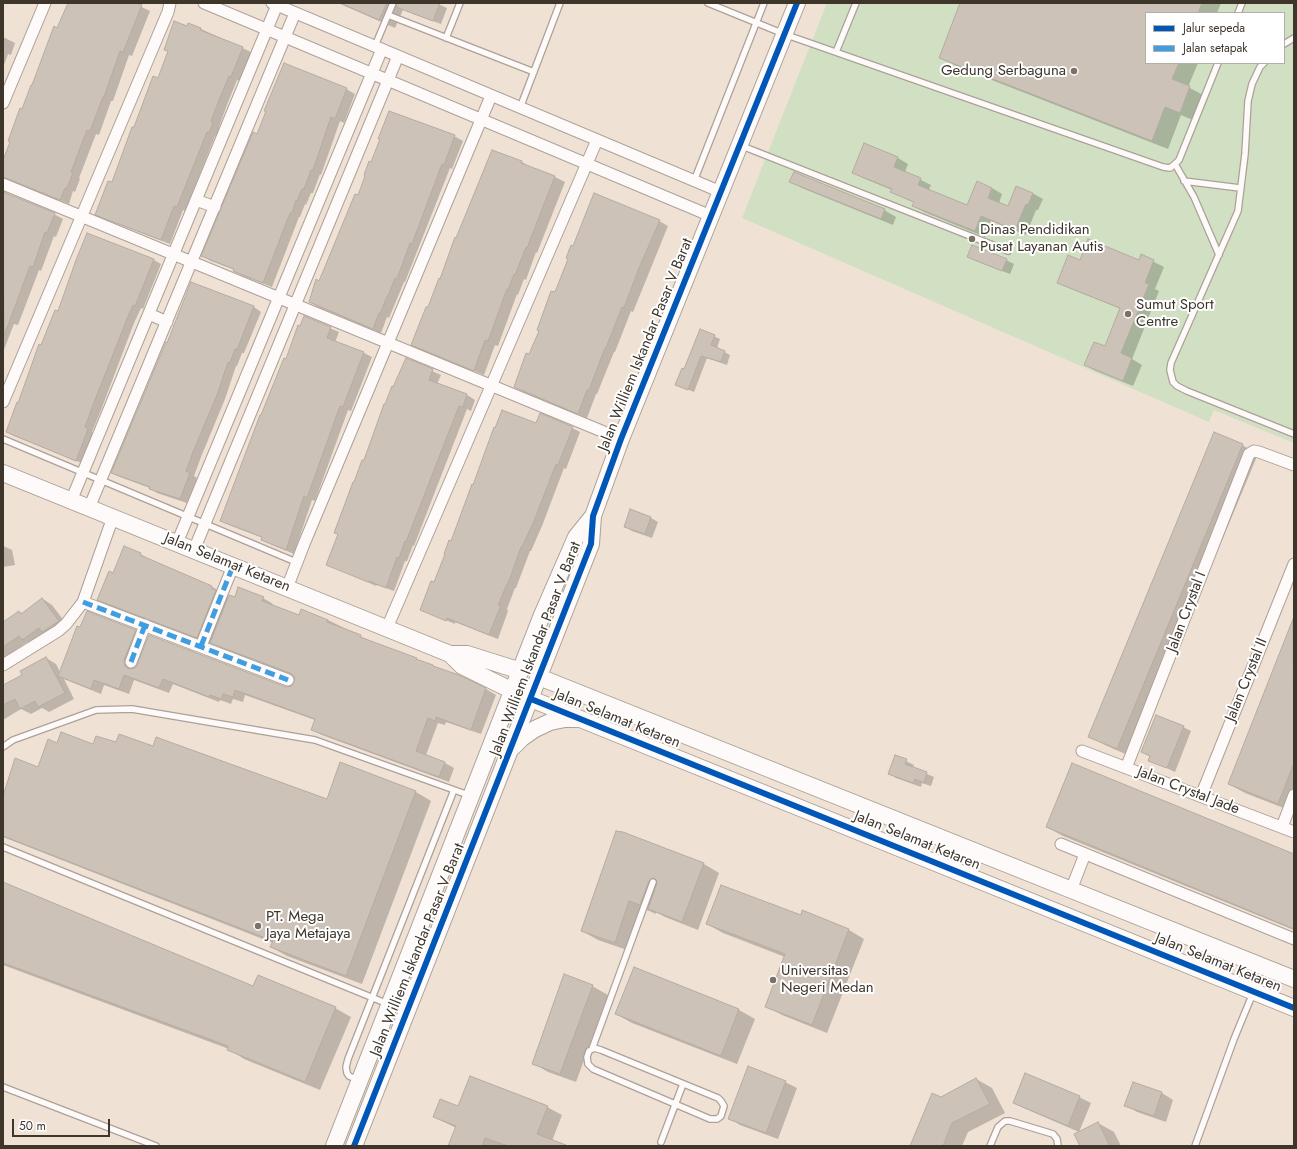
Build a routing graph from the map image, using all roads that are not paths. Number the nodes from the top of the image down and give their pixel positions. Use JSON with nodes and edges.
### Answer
{"nodes":[{"id":1,"x":45,"y":3,"type":"edge"},
{"id":2,"x":204,"y":3,"type":"edge"},
{"id":3,"x":393,"y":3,"type":"edge"},
{"id":4,"x":460,"y":3,"type":"edge"},
{"id":5,"x":560,"y":3,"type":"edge"},
{"id":6,"x":708,"y":3,"type":"edge"},
{"id":7,"x":764,"y":3,"type":"edge"},
{"id":8,"x":797,"y":3,"type":"edge"},
{"id":9,"x":856,"y":3,"type":"edge"},
{"id":10,"x":275,"y":4,"type":"edge"},
{"id":11,"x":171,"y":6,"type":"edge"},
{"id":12,"x":295,"y":13,"type":"junction"},
{"id":13,"x":388,"y":15,"type":"junction"},
{"id":14,"x":756,"y":23,"type":"junction"},
{"id":15,"x":267,"y":30,"type":"junction"},
{"id":16,"x":784,"y":34,"type":"junction"},
{"id":17,"x":285,"y":37,"type":"junction"},
{"id":18,"x":446,"y":38,"type":"junction"},
{"id":19,"x":1294,"y":38,"type":"edge"},
{"id":20,"x":1285,"y":43,"type":"edge"},
{"id":21,"x":379,"y":48,"type":"junction"},
{"id":22,"x":836,"y":52,"type":"junction"},
{"id":23,"x":398,"y":56,"type":"junction"},
{"id":24,"x":1218,"y":64,"type":"edge"},
{"id":25,"x":1263,"y":64,"type":"edge"},
{"id":26,"x":534,"y":72,"type":"junction"},
{"id":27,"x":372,"y":74,"type":"junction"},
{"id":28,"x":388,"y":80,"type":"junction"},
{"id":29,"x":244,"y":86,"type":"junction"},
{"id":30,"x":262,"y":93,"type":"junction"},
{"id":31,"x":491,"y":96,"type":"junction"},
{"id":32,"x":3,"y":104,"type":"edge"},
{"id":33,"x":520,"y":108,"type":"junction"},
{"id":34,"x":481,"y":119,"type":"junction"},
{"id":35,"x":225,"y":131,"type":"junction"},
{"id":36,"x":243,"y":138,"type":"junction"},
{"id":37,"x":597,"y":140,"type":"junction"},
{"id":38,"x":740,"y":145,"type":"junction"},
{"id":39,"x":586,"y":164,"type":"junction"},
{"id":40,"x":1175,"y":164,"type":"junction"},
{"id":41,"x":210,"y":167,"type":"junction"},
{"id":42,"x":228,"y":174,"type":"junction"},
{"id":43,"x":694,"y":181,"type":"junction"},
{"id":44,"x":1184,"y":181,"type":"junction"},
{"id":45,"x":3,"y":184,"type":"edge"},
{"id":46,"x":1240,"y":188,"type":"junction"},
{"id":47,"x":721,"y":192,"type":"junction"},
{"id":48,"x":196,"y":200,"type":"junction"},
{"id":49,"x":215,"y":207,"type":"junction"},
{"id":50,"x":711,"y":216,"type":"junction"},
{"id":51,"x":82,"y":217,"type":"junction"},
{"id":52,"x":1008,"y":251,"type":"dead end"},
{"id":53,"x":174,"y":254,"type":"junction"},
{"id":54,"x":1219,"y":255,"type":"junction"},
{"id":55,"x":192,"y":262,"type":"junction"},
{"id":56,"x":278,"y":298,"type":"junction"},
{"id":57,"x":295,"y":305,"type":"junction"},
{"id":58,"x":149,"y":314,"type":"junction"},
{"id":59,"x":167,"y":322,"type":"junction"},
{"id":60,"x":387,"y":343,"type":"junction"},
{"id":61,"x":135,"y":348,"type":"junction"},
{"id":62,"x":153,"y":356,"type":"junction"},
{"id":63,"x":120,"y":384,"type":"junction"},
{"id":64,"x":491,"y":386,"type":"junction"},
{"id":65,"x":138,"y":392,"type":"junction"},
{"id":66,"x":3,"y":402,"type":"edge"},
{"id":67,"x":102,"y":428,"type":"junction"},
{"id":68,"x":1294,"y":434,"type":"edge"},
{"id":69,"x":120,"y":435,"type":"junction"},
{"id":70,"x":3,"y":439,"type":"edge"},
{"id":71,"x":622,"y":439,"type":"junction"},
{"id":72,"x":1294,"y":465,"type":"edge"},
{"id":73,"x":83,"y":472,"type":"junction"},
{"id":74,"x":3,"y":473,"type":"edge"},
{"id":75,"x":101,"y":480,"type":"junction"},
{"id":76,"x":71,"y":501,"type":"junction"},
{"id":77,"x":90,"y":508,"type":"junction"},
{"id":78,"x":188,"y":516,"type":"junction"},
{"id":79,"x":593,"y":516,"type":"junction"},
{"id":80,"x":113,"y":518,"type":"junction"},
{"id":81,"x":204,"y":524,"type":"junction"},
{"id":82,"x":176,"y":543,"type":"junction"},
{"id":83,"x":194,"y":550,"type":"junction"},
{"id":84,"x":296,"y":562,"type":"junction"},
{"id":85,"x":1294,"y":564,"type":"edge"},
{"id":86,"x":233,"y":566,"type":"junction"},
{"id":87,"x":287,"y":588,"type":"junction"},
{"id":88,"x":83,"y":602,"type":"junction"},
{"id":89,"x":144,"y":625,"type":"junction"},
{"id":90,"x":387,"y":628,"type":"junction"},
{"id":91,"x":201,"y":646,"type":"junction"},
{"id":92,"x":450,"y":654,"type":"junction"},
{"id":93,"x":132,"y":662,"type":"dead end"},
{"id":94,"x":3,"y":665,"type":"edge"},
{"id":95,"x":521,"y":671,"type":"junction"},
{"id":96,"x":539,"y":677,"type":"junction"},
{"id":97,"x":288,"y":680,"type":"dead end"},
{"id":98,"x":513,"y":691,"type":"junction"},
{"id":99,"x":531,"y":699,"type":"junction"},
{"id":100,"x":581,"y":719,"type":"junction"},
{"id":101,"x":3,"y":747,"type":"edge"},
{"id":102,"x":511,"y":750,"type":"junction"},
{"id":103,"x":1082,"y":751,"type":"dead end"},
{"id":104,"x":761,"y":766,"type":"junction"},
{"id":105,"x":1126,"y":768,"type":"junction"},
{"id":106,"x":753,"y":789,"type":"junction"},
{"id":107,"x":454,"y":790,"type":"junction"},
{"id":108,"x":1294,"y":795,"type":"edge"},
{"id":109,"x":472,"y":796,"type":"junction"},
{"id":110,"x":1201,"y":796,"type":"junction"},
{"id":111,"x":1282,"y":827,"type":"junction"},
{"id":112,"x":1294,"y":832,"type":"edge"},
{"id":113,"x":1060,"y":844,"type":"dead end"},
{"id":114,"x":3,"y":847,"type":"edge"},
{"id":115,"x":1086,"y":854,"type":"junction"},
{"id":116,"x":653,"y":882,"type":"dead end"},
{"id":117,"x":1071,"y":890,"type":"junction"},
{"id":118,"x":1138,"y":917,"type":"junction"},
{"id":119,"x":1128,"y":940,"type":"junction"},
{"id":120,"x":1294,"y":940,"type":"edge"},
{"id":121,"x":1294,"y":979,"type":"edge"},
{"id":122,"x":1254,"y":991,"type":"junction"},
{"id":123,"x":371,"y":997,"type":"junction"},
{"id":124,"x":390,"y":1005,"type":"junction"},
{"id":125,"x":1294,"y":1008,"type":"edge"},
{"id":126,"x":407,"y":1012,"type":"junction"},
{"id":127,"x":592,"y":1049,"type":"junction"},
{"id":128,"x":360,"y":1081,"type":"junction"},
{"id":129,"x":683,"y":1084,"type":"junction"},
{"id":130,"x":3,"y":1087,"type":"edge"},
{"id":131,"x":675,"y":1104,"type":"junction"},
{"id":132,"x":661,"y":1142,"type":"dead end"},
{"id":133,"x":156,"y":1146,"type":"edge"},
{"id":134,"x":334,"y":1146,"type":"edge"},
{"id":135,"x":354,"y":1146,"type":"edge"},
{"id":136,"x":990,"y":1146,"type":"edge"},
{"id":137,"x":1058,"y":1146,"type":"edge"},
{"id":138,"x":1195,"y":1146,"type":"edge"}],
"edges":[{"from":1,"to":32,"type":"street"},
{"from":2,"to":15,"type":"street"},
{"from":3,"to":13,"type":"lane"},
{"from":4,"to":18,"type":"lane"},
{"from":5,"to":26,"type":"lane"},
{"from":6,"to":14,"type":"lane"},
{"from":7,"to":14,"type":"lane"},
{"from":8,"to":16,"type":"street","name":"Jalan Williem Iskandar Pasar V Barat"},
{"from":9,"to":22,"type":"lane"},
{"from":10,"to":12,"type":"street"},
{"from":10,"to":15,"type":"street"},
{"from":11,"to":51,"type":"street"},
{"from":12,"to":17,"type":"street"},
{"from":12,"to":21,"type":"street"},
{"from":13,"to":18,"type":"lane"},
{"from":13,"to":21,"type":"lane"},
{"from":14,"to":16,"type":"lane"},
{"from":14,"to":43,"type":"lane"},
{"from":15,"to":17,"type":"street"},
{"from":15,"to":29,"type":"street"},
{"from":16,"to":22,"type":"lane"},
{"from":16,"to":38,"type":"street","name":"Jalan Williem Iskandar Pasar V Barat"},
{"from":17,"to":27,"type":"street"},
{"from":17,"to":30,"type":"street"},
{"from":18,"to":26,"type":"lane"},
{"from":19,"to":20,"type":"lane"},
{"from":21,"to":23,"type":"street"},
{"from":21,"to":27,"type":"street"},
{"from":22,"to":40,"type":"lane"},
{"from":23,"to":28,"type":"street"},
{"from":23,"to":31,"type":"street"},
{"from":24,"to":40,"type":"lane"},
{"from":25,"to":46,"type":"lane"},
{"from":26,"to":33,"type":"lane"},
{"from":27,"to":28,"type":"street"},
{"from":27,"to":56,"type":"street"},
{"from":28,"to":34,"type":"street"},
{"from":28,"to":57,"type":"street"},
{"from":29,"to":30,"type":"street"},
{"from":29,"to":35,"type":"street"},
{"from":30,"to":36,"type":"street"},
{"from":31,"to":33,"type":"street"},
{"from":31,"to":34,"type":"street"},
{"from":33,"to":37,"type":"street"},
{"from":34,"to":39,"type":"street"},
{"from":34,"to":60,"type":"street"},
{"from":35,"to":36,"type":"street"},
{"from":35,"to":41,"type":"street"},
{"from":36,"to":42,"type":"street"},
{"from":37,"to":39,"type":"street"},
{"from":37,"to":43,"type":"street"},
{"from":38,"to":47,"type":"street","name":"Jalan Williem Iskandar Pasar V Barat"},
{"from":38,"to":52,"type":"lane"},
{"from":39,"to":50,"type":"street"},
{"from":39,"to":64,"type":"street"},
{"from":40,"to":44,"type":"lane"},
{"from":41,"to":42,"type":"street"},
{"from":41,"to":48,"type":"street"},
{"from":42,"to":49,"type":"street"},
{"from":43,"to":47,"type":"street"},
{"from":44,"to":46,"type":"lane"},
{"from":44,"to":54,"type":"lane"},
{"from":45,"to":51,"type":"street"},
{"from":46,"to":54,"type":"lane"},
{"from":47,"to":50,"type":"street","name":"Jalan Williem Iskandar Pasar V Barat"},
{"from":48,"to":49,"type":"street"},
{"from":48,"to":53,"type":"street"},
{"from":49,"to":55,"type":"street"},
{"from":50,"to":71,"type":"street","name":"Jalan Williem Iskandar Pasar V Barat"},
{"from":51,"to":53,"type":"street"},
{"from":51,"to":66,"type":"street"},
{"from":53,"to":55,"type":"street"},
{"from":53,"to":58,"type":"street"},
{"from":54,"to":68,"type":"lane"},
{"from":55,"to":56,"type":"street"},
{"from":55,"to":59,"type":"street"},
{"from":56,"to":57,"type":"street"},
{"from":56,"to":78,"type":"street"},
{"from":57,"to":60,"type":"street"},
{"from":57,"to":81,"type":"street"},
{"from":58,"to":59,"type":"street"},
{"from":58,"to":61,"type":"street"},
{"from":59,"to":62,"type":"street"},
{"from":60,"to":64,"type":"street"},
{"from":60,"to":84,"type":"street"},
{"from":61,"to":62,"type":"street"},
{"from":61,"to":63,"type":"street"},
{"from":62,"to":65,"type":"street"},
{"from":63,"to":65,"type":"street"},
{"from":63,"to":67,"type":"street"},
{"from":64,"to":71,"type":"street"},
{"from":64,"to":90,"type":"street"},
{"from":65,"to":69,"type":"street"},
{"from":67,"to":69,"type":"street"},
{"from":67,"to":73,"type":"street"},
{"from":69,"to":75,"type":"street"},
{"from":70,"to":73,"type":"lane"},
{"from":71,"to":79,"type":"street","name":"Jalan Williem Iskandar Pasar V Barat"},
{"from":72,"to":105,"type":"street","name":"Jalan Crystal I"},
{"from":73,"to":75,"type":"lane"},
{"from":73,"to":76,"type":"street"},
{"from":74,"to":76,"type":"street","name":"Jalan Selamat Ketaren"},
{"from":75,"to":77,"type":"street"},
{"from":75,"to":78,"type":"lane"},
{"from":76,"to":77,"type":"street","name":"Jalan Selamat Ketaren"},
{"from":77,"to":80,"type":"street","name":"Jalan Selamat Ketaren"},
{"from":78,"to":81,"type":"lane"},
{"from":78,"to":82,"type":"street"},
{"from":79,"to":95,"type":"street","name":"Jalan Williem Iskandar Pasar V Barat"},
{"from":79,"to":96,"type":"street","name":"Jalan Williem Iskandar Pasar V Barat"},
{"from":80,"to":82,"type":"street","name":"Jalan Selamat Ketaren"},
{"from":80,"to":88,"type":"street"},
{"from":81,"to":83,"type":"street"},
{"from":81,"to":84,"type":"lane"},
{"from":82,"to":83,"type":"street","name":"Jalan Selamat Ketaren"},
{"from":83,"to":86,"type":"street","name":"Jalan Selamat Ketaren"},
{"from":84,"to":87,"type":"street"},
{"from":85,"to":110,"type":"street","name":"Jalan Crystal II"},
{"from":86,"to":87,"type":"street","name":"Jalan Selamat Ketaren"},
{"from":86,"to":91,"type":"street"},
{"from":87,"to":90,"type":"street","name":"Jalan Selamat Ketaren"},
{"from":88,"to":89,"type":"street"},
{"from":88,"to":94,"type":"street"},
{"from":89,"to":91,"type":"street"},
{"from":89,"to":93,"type":"street"},
{"from":90,"to":92,"type":"street","name":"Jalan Selamat Ketaren"},
{"from":91,"to":97,"type":"street"},
{"from":92,"to":95,"type":"street","name":"Jalan Selamat Ketaren"},
{"from":92,"to":98,"type":"street","name":"Jalan Selamat Ketaren"},
{"from":95,"to":98,"type":"street","name":"Jalan Williem Iskandar Pasar V Barat"},
{"from":96,"to":99,"type":"street","name":"Jalan Williem Iskandar Pasar V Barat"},
{"from":96,"to":104,"type":"street","name":"Jalan Selamat Ketaren"},
{"from":98,"to":109,"type":"street","name":"Jalan Williem Iskandar Pasar V Barat"},
{"from":99,"to":100,"type":"street","name":"Jalan Selamat Ketaren"},
{"from":99,"to":102,"type":"street","name":"Jalan Williem Iskandar Pasar V Barat"},
{"from":100,"to":102,"type":"street"},
{"from":100,"to":106,"type":"street","name":"Jalan Selamat Ketaren"},
{"from":101,"to":107,"type":"lane"},
{"from":102,"to":126,"type":"street","name":"Jalan Williem Iskandar Pasar V Barat"},
{"from":103,"to":105,"type":"street","name":"Jalan Crystal Jade"},
{"from":104,"to":106,"type":"street"},
{"from":104,"to":117,"type":"street","name":"Jalan Selamat Ketaren"},
{"from":105,"to":110,"type":"street","name":"Jalan Crystal Jade"},
{"from":106,"to":119,"type":"street","name":"Jalan Selamat Ketaren"},
{"from":107,"to":109,"type":"lane"},
{"from":107,"to":123,"type":"lane"},
{"from":108,"to":111,"type":"street"},
{"from":109,"to":124,"type":"street","name":"Jalan Williem Iskandar Pasar V Barat"},
{"from":110,"to":111,"type":"street","name":"Jalan Crystal Jade"},
{"from":111,"to":112,"type":"street","name":"Jalan Crystal Jade"},
{"from":113,"to":115,"type":"street"},
{"from":114,"to":123,"type":"lane"},
{"from":115,"to":117,"type":"street"},
{"from":115,"to":120,"type":"street"},
{"from":116,"to":127,"type":"lane"},
{"from":117,"to":118,"type":"street","name":"Jalan Selamat Ketaren"},
{"from":118,"to":119,"type":"street"},
{"from":118,"to":121,"type":"street","name":"Jalan Selamat Ketaren"},
{"from":119,"to":122,"type":"street","name":"Jalan Selamat Ketaren"},
{"from":122,"to":125,"type":"street","name":"Jalan Selamat Ketaren"},
{"from":122,"to":138,"type":"lane"},
{"from":123,"to":124,"type":"lane"},
{"from":123,"to":128,"type":"lane"},
{"from":124,"to":126,"type":"street"},
{"from":124,"to":128,"type":"street","name":"Jalan Williem Iskandar Pasar V Barat"},
{"from":126,"to":135,"type":"street","name":"Jalan Williem Iskandar Pasar V Barat"},
{"from":127,"to":129,"type":"lane"},
{"from":127,"to":131,"type":"lane"},
{"from":128,"to":134,"type":"street","name":"Jalan Williem Iskandar Pasar V Barat"},
{"from":129,"to":131,"type":"lane"},
{"from":129,"to":131,"type":"lane"},
{"from":130,"to":133,"type":"lane"},
{"from":131,"to":132,"type":"lane"},
{"from":136,"to":137,"type":"lane"}]}
